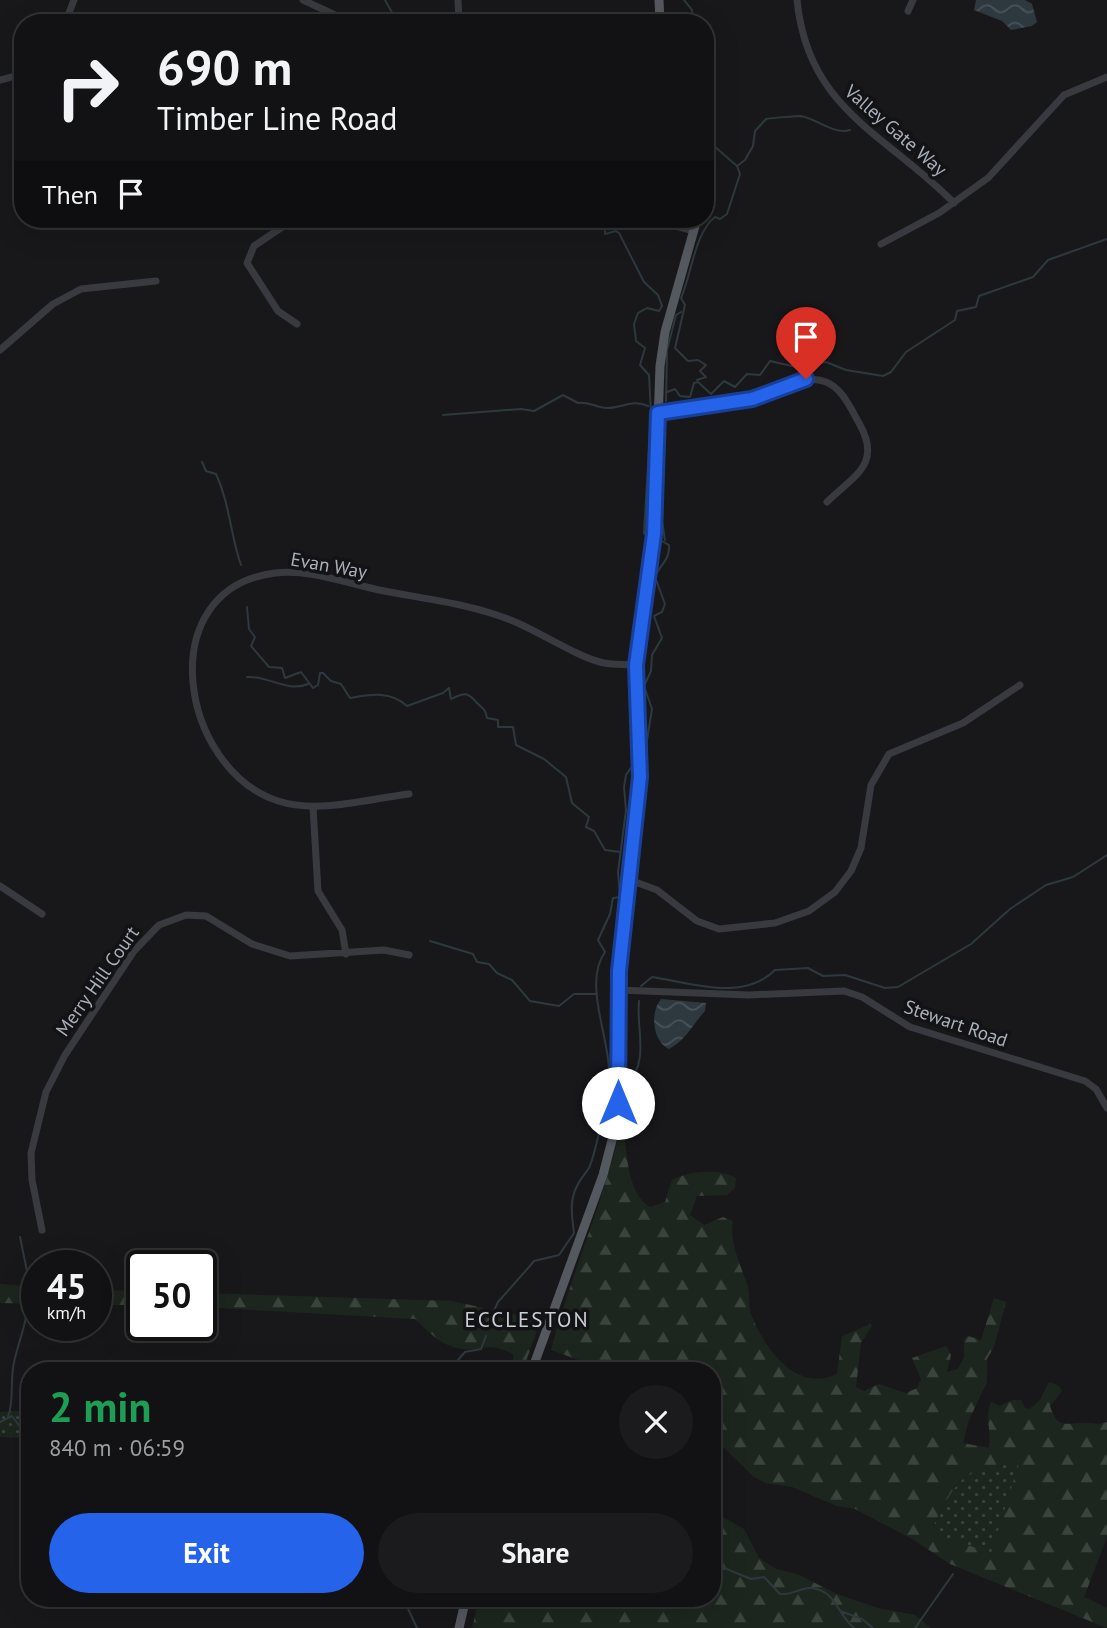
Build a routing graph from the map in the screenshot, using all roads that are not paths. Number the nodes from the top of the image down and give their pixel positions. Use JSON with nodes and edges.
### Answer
{"nodes":[{"id":1,"x":303,"y":0,"type":"edge"},
{"id":2,"x":797,"y":0,"type":"edge"},
{"id":3,"x":914,"y":0,"type":"edge"},
{"id":4,"x":908,"y":11,"type":"dead end"},
{"id":5,"x":333,"y":14,"type":"edge"},
{"id":6,"x":1107,"y":77,"type":"edge"},
{"id":7,"x":954,"y":203,"type":"junction"},
{"id":8,"x":281,"y":228,"type":"edge"},
{"id":9,"x":683,"y":228,"type":"edge"},
{"id":10,"x":694,"y":228,"type":"edge"},
{"id":11,"x":694,"y":231,"type":"junction"},
{"id":12,"x":881,"y":244,"type":"dead end"},
{"id":13,"x":156,"y":281,"type":"dead end"},
{"id":14,"x":297,"y":324,"type":"dead end"},
{"id":15,"x":0,"y":350,"type":"edge"},
{"id":16,"x":658,"y":413,"type":"junction"},
{"id":17,"x":827,"y":502,"type":"dead end"},
{"id":18,"x":636,"y":665,"type":"junction"},
{"id":19,"x":1020,"y":684,"type":"dead end"},
{"id":20,"x":409,"y":794,"type":"dead end"},
{"id":21,"x":313,"y":807,"type":"junction"},
{"id":22,"x":630,"y":880,"type":"junction"},
{"id":23,"x":0,"y":886,"type":"edge"},
{"id":24,"x":42,"y":915,"type":"dead end"},
{"id":25,"x":346,"y":954,"type":"junction"},
{"id":26,"x":409,"y":955,"type":"dead end"},
{"id":27,"x":618,"y":990,"type":"junction"},
{"id":28,"x":1107,"y":1108,"type":"edge"},
{"id":29,"x":42,"y":1230,"type":"dead end"},
{"id":30,"x":535,"y":1362,"type":"edge"},
{"id":31,"x":464,"y":1607,"type":"edge"},
{"id":32,"x":459,"y":1628,"type":"edge"}],
"edges":[{"from":1,"to":5,"type":"street"},
{"from":2,"to":7,"type":"street","name":"Valley Gate Way"},
{"from":3,"to":4,"type":"street"},
{"from":6,"to":7,"type":"street"},
{"from":7,"to":12,"type":"street"},
{"from":8,"to":14,"type":"street"},
{"from":9,"to":11,"type":"street"},
{"from":10,"to":11,"type":"main road"},
{"from":11,"to":16,"type":"main road"},
{"from":13,"to":15,"type":"street"},
{"from":16,"to":17,"type":"street"},
{"from":16,"to":18,"type":"main road"},
{"from":18,"to":21,"type":"street","name":"Evan Way"},
{"from":18,"to":22,"type":"main road"},
{"from":19,"to":22,"type":"street"},
{"from":20,"to":21,"type":"street","name":"Evan Way"},
{"from":21,"to":25,"type":"street"},
{"from":22,"to":27,"type":"main road"},
{"from":23,"to":24,"type":"street"},
{"from":25,"to":26,"type":"street","name":"Merry Hill Court"},
{"from":25,"to":29,"type":"street","name":"Merry Hill Court"},
{"from":27,"to":28,"type":"street","name":"Stewart Road"},
{"from":27,"to":30,"type":"main road"},
{"from":31,"to":32,"type":"main road"}]}
